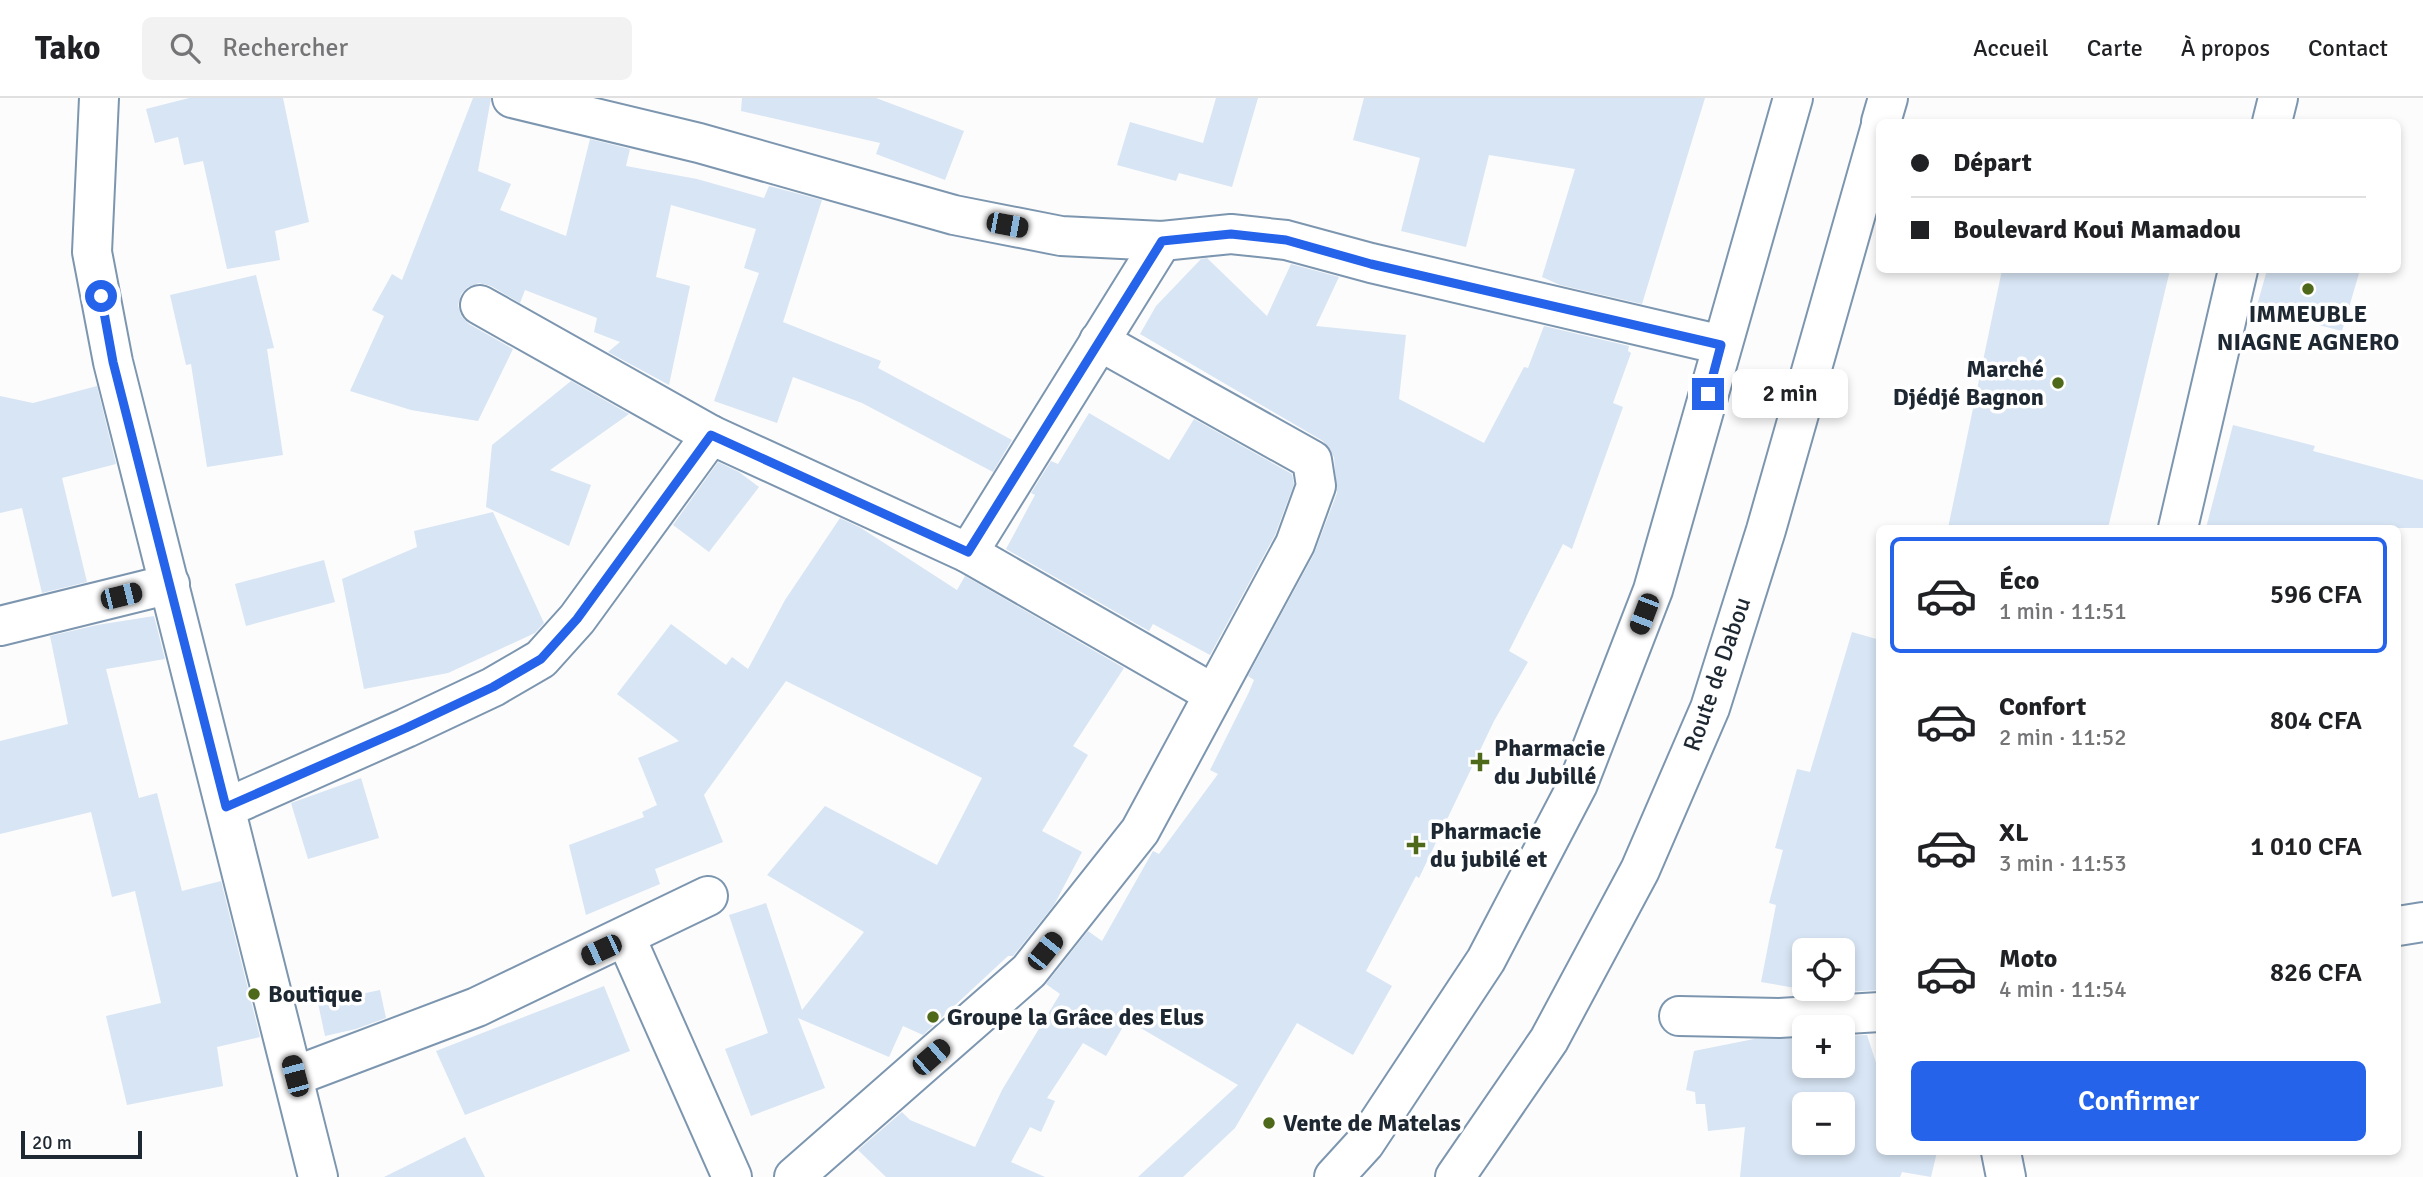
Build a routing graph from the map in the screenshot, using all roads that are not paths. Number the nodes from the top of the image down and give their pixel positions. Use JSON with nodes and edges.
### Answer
{"nodes":[{"id":1,"x":99,"y":98,"type":"edge"},
{"id":2,"x":512,"y":98,"type":"edge"},
{"id":3,"x":1793,"y":98,"type":"edge"},
{"id":4,"x":1888,"y":98,"type":"edge"},
{"id":5,"x":2278,"y":98,"type":"edge"},
{"id":6,"x":1882,"y":119,"type":"edge"},
{"id":7,"x":2273,"y":119,"type":"edge"},
{"id":8,"x":1876,"y":143,"type":"edge"},
{"id":9,"x":1162,"y":241,"type":"junction"},
{"id":10,"x":2237,"y":273,"type":"edge"},
{"id":11,"x":480,"y":304,"type":"dead end"},
{"id":12,"x":1099,"y":341,"type":"junction"},
{"id":13,"x":1721,"y":345,"type":"junction"},
{"id":14,"x":711,"y":435,"type":"junction"},
{"id":15,"x":2179,"y":525,"type":"edge"},
{"id":16,"x":968,"y":552,"type":"junction"},
{"id":17,"x":170,"y":584,"type":"junction"},
{"id":18,"x":0,"y":626,"type":"edge"},
{"id":19,"x":1212,"y":693,"type":"junction"},
{"id":20,"x":226,"y":807,"type":"junction"},
{"id":21,"x":708,"y":896,"type":"dead end"},
{"id":22,"x":2423,"y":922,"type":"edge"},
{"id":23,"x":2401,"y":926,"type":"edge"},
{"id":24,"x":626,"y":938,"type":"junction"},
{"id":25,"x":1876,"y":1012,"type":"edge"},
{"id":26,"x":1679,"y":1016,"type":"dead end"},
{"id":27,"x":295,"y":1076,"type":"junction"},
{"id":28,"x":2002,"y":1155,"type":"edge"},
{"id":29,"x":318,"y":1177,"type":"edge"},
{"id":30,"x":732,"y":1177,"type":"edge"},
{"id":31,"x":793,"y":1177,"type":"edge"},
{"id":32,"x":1334,"y":1177,"type":"edge"},
{"id":33,"x":1455,"y":1177,"type":"edge"},
{"id":34,"x":2006,"y":1177,"type":"edge"}],
"edges":[{"from":1,"to":17,"type":"street"},
{"from":2,"to":9,"type":"street"},
{"from":3,"to":13,"type":"street"},
{"from":4,"to":6,"type":"street"},
{"from":5,"to":7,"type":"street"},
{"from":8,"to":33,"type":"street","name":"Route de Dabou"},
{"from":9,"to":12,"type":"street"},
{"from":9,"to":13,"type":"street"},
{"from":10,"to":15,"type":"street"},
{"from":11,"to":14,"type":"street"},
{"from":12,"to":16,"type":"street"},
{"from":12,"to":19,"type":"street"},
{"from":13,"to":32,"type":"street"},
{"from":14,"to":16,"type":"street"},
{"from":14,"to":20,"type":"street"},
{"from":16,"to":19,"type":"street"},
{"from":17,"to":18,"type":"street"},
{"from":17,"to":20,"type":"street"},
{"from":19,"to":31,"type":"street"},
{"from":20,"to":27,"type":"street"},
{"from":21,"to":24,"type":"street"},
{"from":22,"to":23,"type":"street"},
{"from":24,"to":27,"type":"street"},
{"from":24,"to":30,"type":"street"},
{"from":25,"to":26,"type":"street"},
{"from":27,"to":29,"type":"street"},
{"from":28,"to":34,"type":"street"}]}
